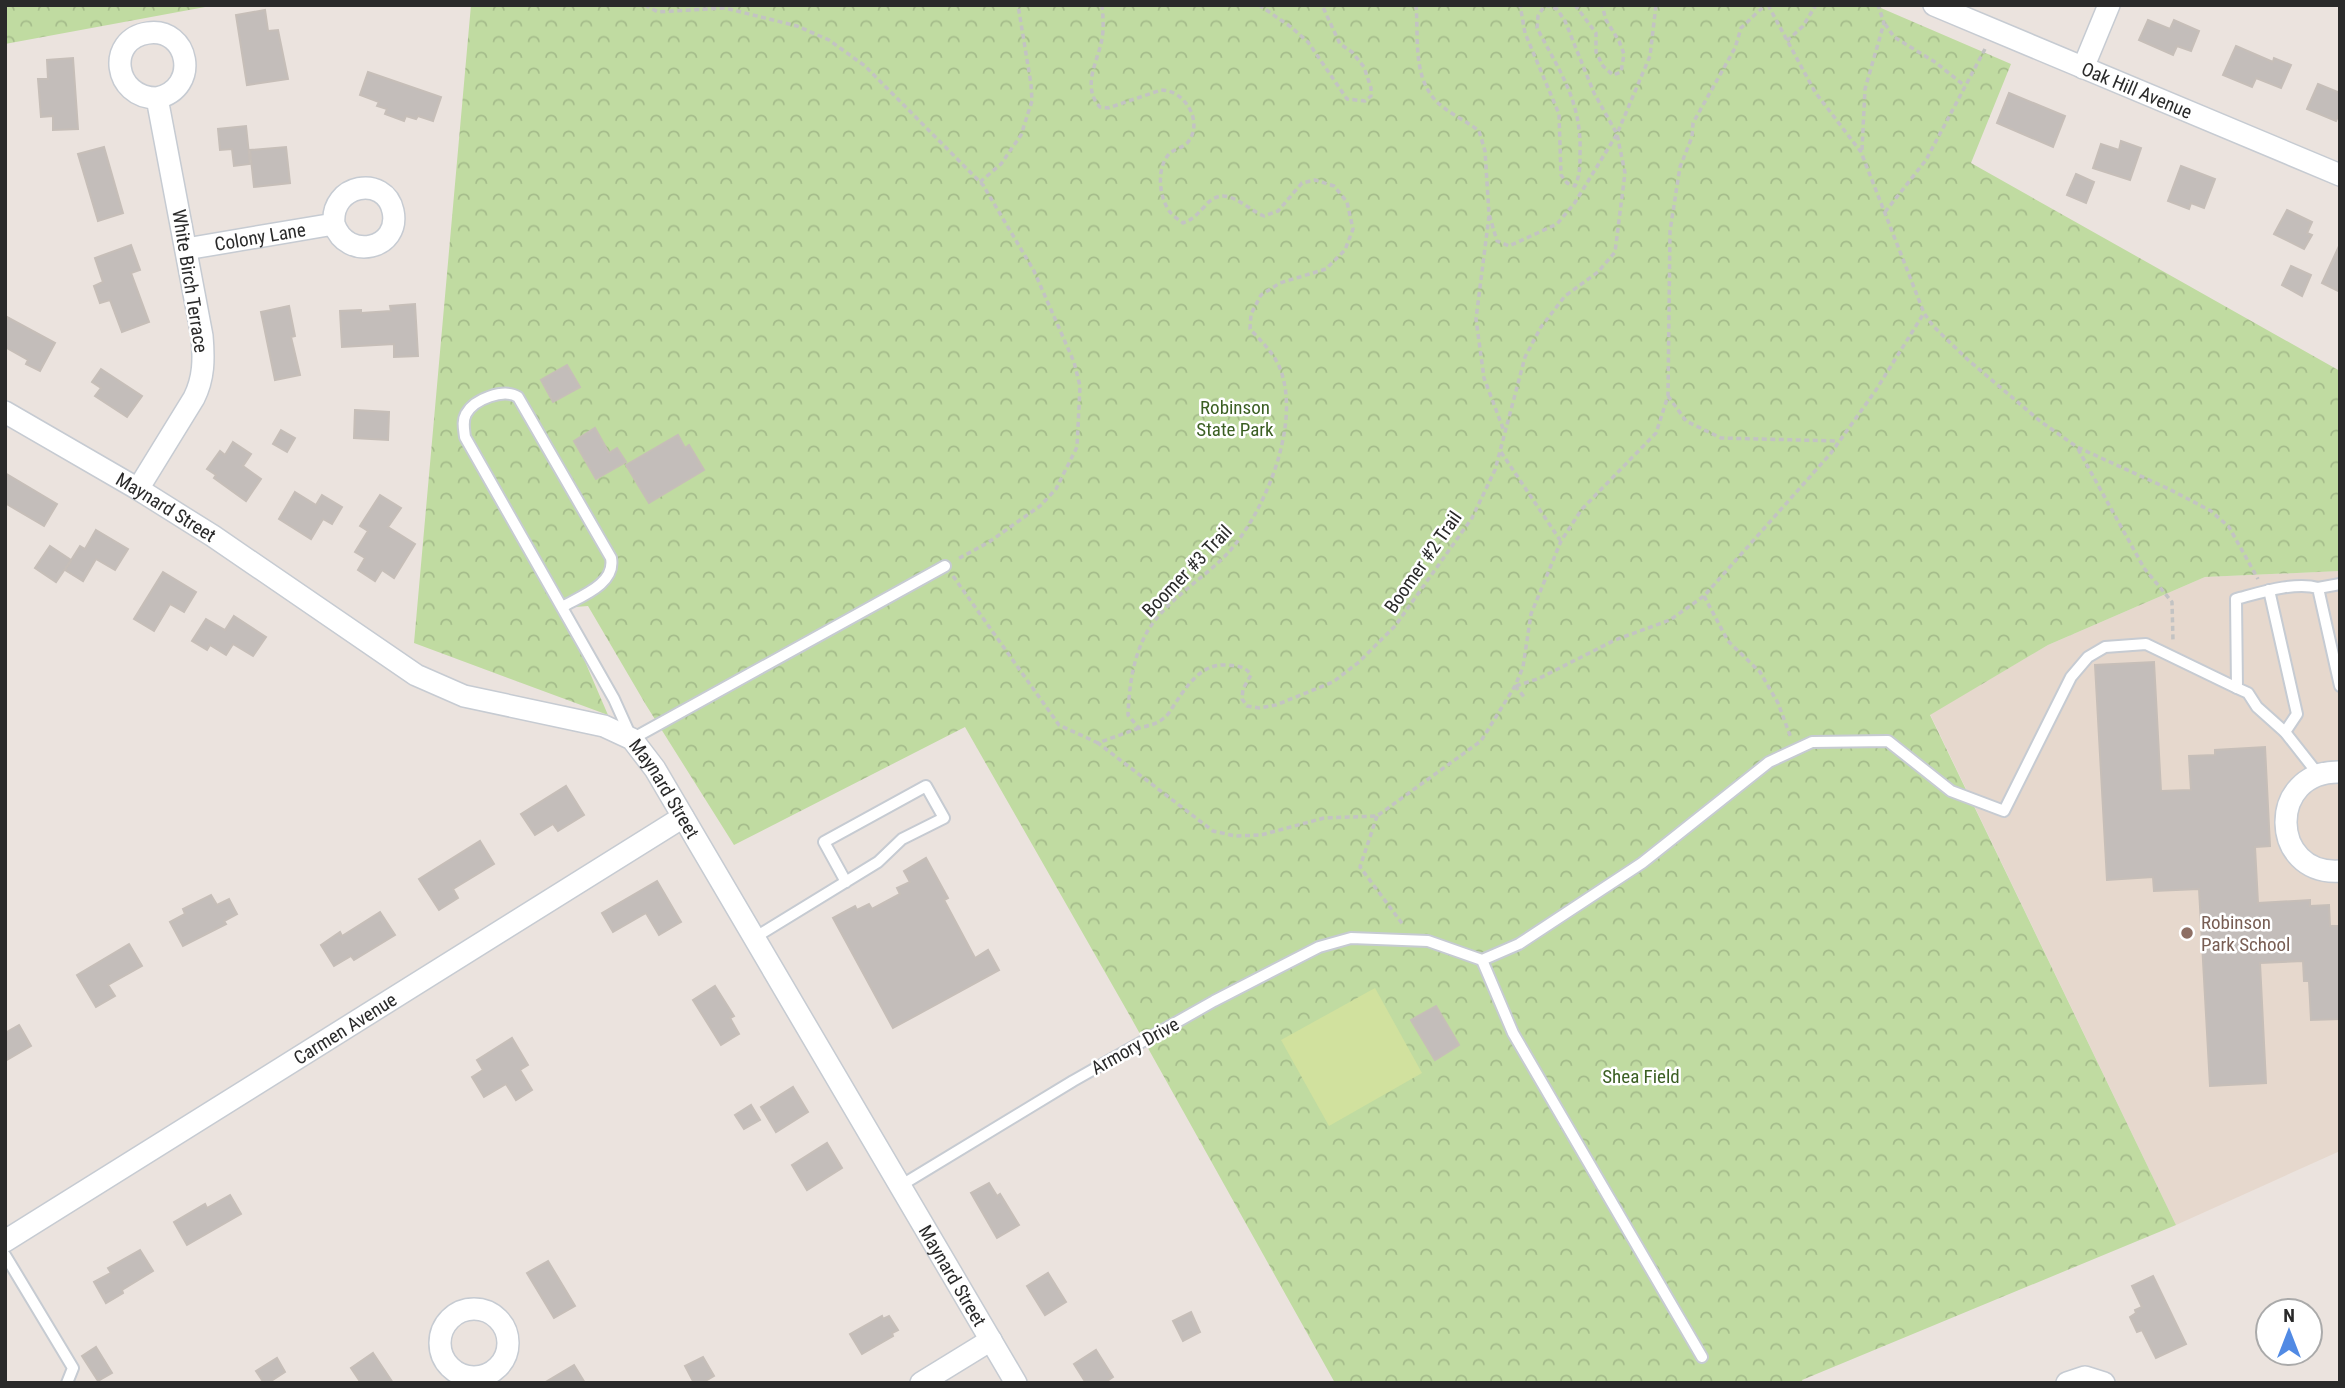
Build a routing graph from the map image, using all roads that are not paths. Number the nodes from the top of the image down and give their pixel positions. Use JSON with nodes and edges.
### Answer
{"nodes":[{"id":1,"x":1934,"y":5,"type":"edge"},
{"id":2,"x":2109,"y":5,"type":"edge"},
{"id":3,"x":2084,"y":68,"type":"junction"},
{"id":4,"x":157,"y":99,"type":"dead end"},
{"id":5,"x":2340,"y":175,"type":"edge"},
{"id":6,"x":334,"y":224,"type":"dead end"},
{"id":7,"x":187,"y":249,"type":"junction"},
{"id":8,"x":5,"y":412,"type":"edge"},
{"id":9,"x":138,"y":489,"type":"junction"},
{"id":10,"x":945,"y":566,"type":"road end"},
{"id":11,"x":2340,"y":584,"type":"edge"},
{"id":12,"x":2318,"y":589,"type":"junction"},
{"id":13,"x":2269,"y":590,"type":"junction"},
{"id":14,"x":562,"y":607,"type":"junction"},
{"id":15,"x":2340,"y":686,"type":"edge"},
{"id":16,"x":2237,"y":688,"type":"junction"},
{"id":17,"x":2285,"y":732,"type":"junction"},
{"id":18,"x":632,"y":739,"type":"junction"},
{"id":19,"x":2340,"y":772,"type":"edge"},
{"id":20,"x":2318,"y":774,"type":"junction"},
{"id":21,"x":683,"y":817,"type":"junction"},
{"id":22,"x":2340,"y":872,"type":"edge"},
{"id":23,"x":846,"y":882,"type":"junction"},
{"id":24,"x":754,"y":938,"type":"junction"},
{"id":25,"x":1482,"y":960,"type":"junction"},
{"id":26,"x":900,"y":1186,"type":"junction"},
{"id":27,"x":5,"y":1241,"type":"edge"},
{"id":28,"x":5,"y":1255,"type":"edge"},
{"id":29,"x":991,"y":1340,"type":"junction"},
{"id":30,"x":1702,"y":1357,"type":"dead end"},
{"id":31,"x":67,"y":1383,"type":"edge"},
{"id":32,"x":921,"y":1383,"type":"edge"},
{"id":33,"x":1016,"y":1383,"type":"edge"},
{"id":34,"x":2067,"y":1383,"type":"edge"},
{"id":35,"x":2104,"y":1383,"type":"edge"}],
"edges":[{"from":1,"to":3,"type":"street","name":"Oak Hill Avenue"},
{"from":2,"to":3,"type":"street"},
{"from":3,"to":5,"type":"street","name":"Oak Hill Avenue"},
{"from":4,"to":7,"type":"street","name":"White Birch Terrace"},
{"from":6,"to":7,"type":"street","name":"Colony Lane"},
{"from":7,"to":9,"type":"street","name":"White Birch Terrace"},
{"from":8,"to":9,"type":"street","name":"Maynard Street"},
{"from":9,"to":18,"type":"street","name":"Maynard Street"},
{"from":10,"to":18,"type":"lane"},
{"from":11,"to":12,"type":"lane"},
{"from":12,"to":13,"type":"lane"},
{"from":12,"to":15,"type":"lane"},
{"from":13,"to":16,"type":"lane"},
{"from":13,"to":17,"type":"lane"},
{"from":14,"to":14,"type":"lane"},
{"from":14,"to":18,"type":"lane"},
{"from":16,"to":17,"type":"lane"},
{"from":16,"to":25,"type":"lane"},
{"from":17,"to":20,"type":"lane"},
{"from":18,"to":21,"type":"street","name":"Maynard Street"},
{"from":19,"to":20,"type":"street"},
{"from":20,"to":22,"type":"street"},
{"from":21,"to":24,"type":"street","name":"Maynard Street"},
{"from":21,"to":27,"type":"street","name":"Carmen Avenue"},
{"from":23,"to":23,"type":"lane"},
{"from":23,"to":24,"type":"lane"},
{"from":24,"to":26,"type":"street","name":"Maynard Street"},
{"from":25,"to":26,"type":"lane","name":"Armory Drive"},
{"from":25,"to":30,"type":"lane"},
{"from":26,"to":29,"type":"street","name":"Maynard Street"},
{"from":28,"to":31,"type":"lane"},
{"from":29,"to":32,"type":"street"},
{"from":29,"to":33,"type":"street","name":"Maynard Street"},
{"from":34,"to":35,"type":"street"}]}
